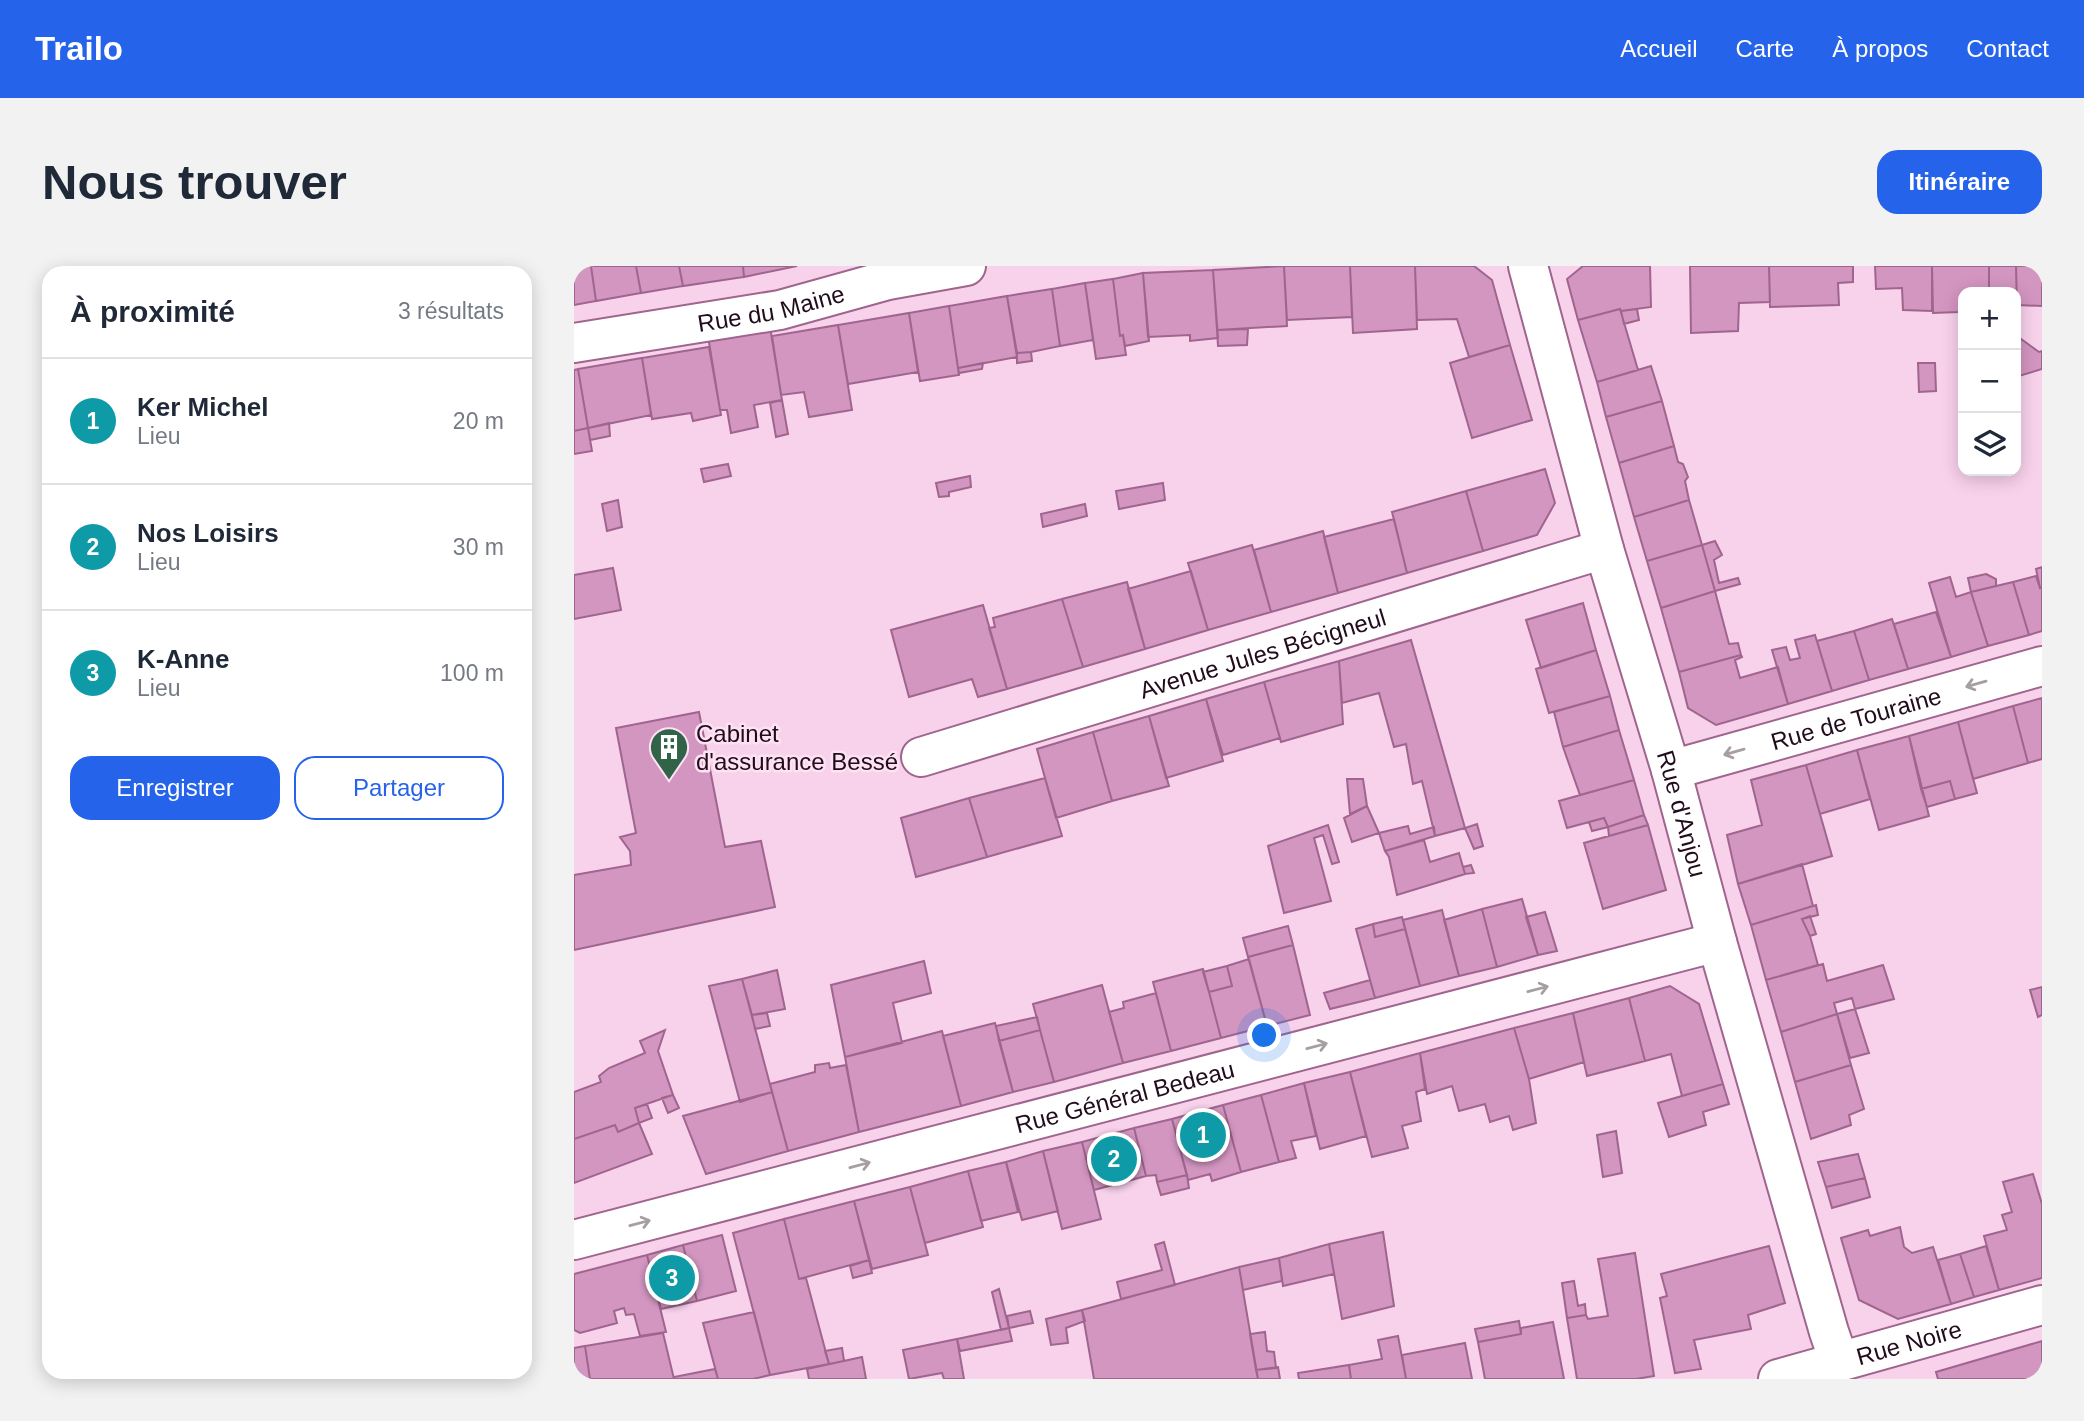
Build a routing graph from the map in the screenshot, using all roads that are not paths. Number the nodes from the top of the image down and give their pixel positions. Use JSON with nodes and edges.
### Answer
{"nodes":[{"id":1,"x":965,"y":266,"type":"edge"},
{"id":2,"x":1528,"y":266,"type":"edge"},
{"id":3,"x":839,"y":280,"type":"edge"},
{"id":4,"x":574,"y":343,"type":"edge"},
{"id":5,"x":1604,"y":549,"type":"junction"},
{"id":6,"x":2042,"y":666,"type":"edge"},
{"id":7,"x":920,"y":757,"type":"dead end"},
{"id":8,"x":1671,"y":771,"type":"junction"},
{"id":9,"x":1717,"y":942,"type":"junction"},
{"id":10,"x":574,"y":1240,"type":"edge"},
{"id":11,"x":2042,"y":1305,"type":"edge"},
{"id":12,"x":1839,"y":1361,"type":"junction"},
{"id":13,"x":1778,"y":1379,"type":"edge"}],
"edges":[{"from":1,"to":3,"type":"street","name":"Rue du Maine"},
{"from":2,"to":5,"type":"street","name":"Rue d'Anjou"},
{"from":3,"to":4,"type":"street","name":"Rue du Maine"},
{"from":5,"to":7,"type":"street","name":"Avenue Jules Bécigneul"},
{"from":5,"to":8,"type":"street","name":"Rue d'Anjou"},
{"from":6,"to":8,"type":"street","name":"Rue de Touraine","one_way":true},
{"from":8,"to":9,"type":"street","name":"Rue d'Anjou"},
{"from":10,"to":9,"type":"street","name":"Rue Général Bedeau","one_way":true},
{"from":9,"to":12,"type":"street","name":"Rue d'Anjou"},
{"from":11,"to":12,"type":"street","name":"Rue Noire"},
{"from":12,"to":13,"type":"street","name":"Rue Noire"}]}
